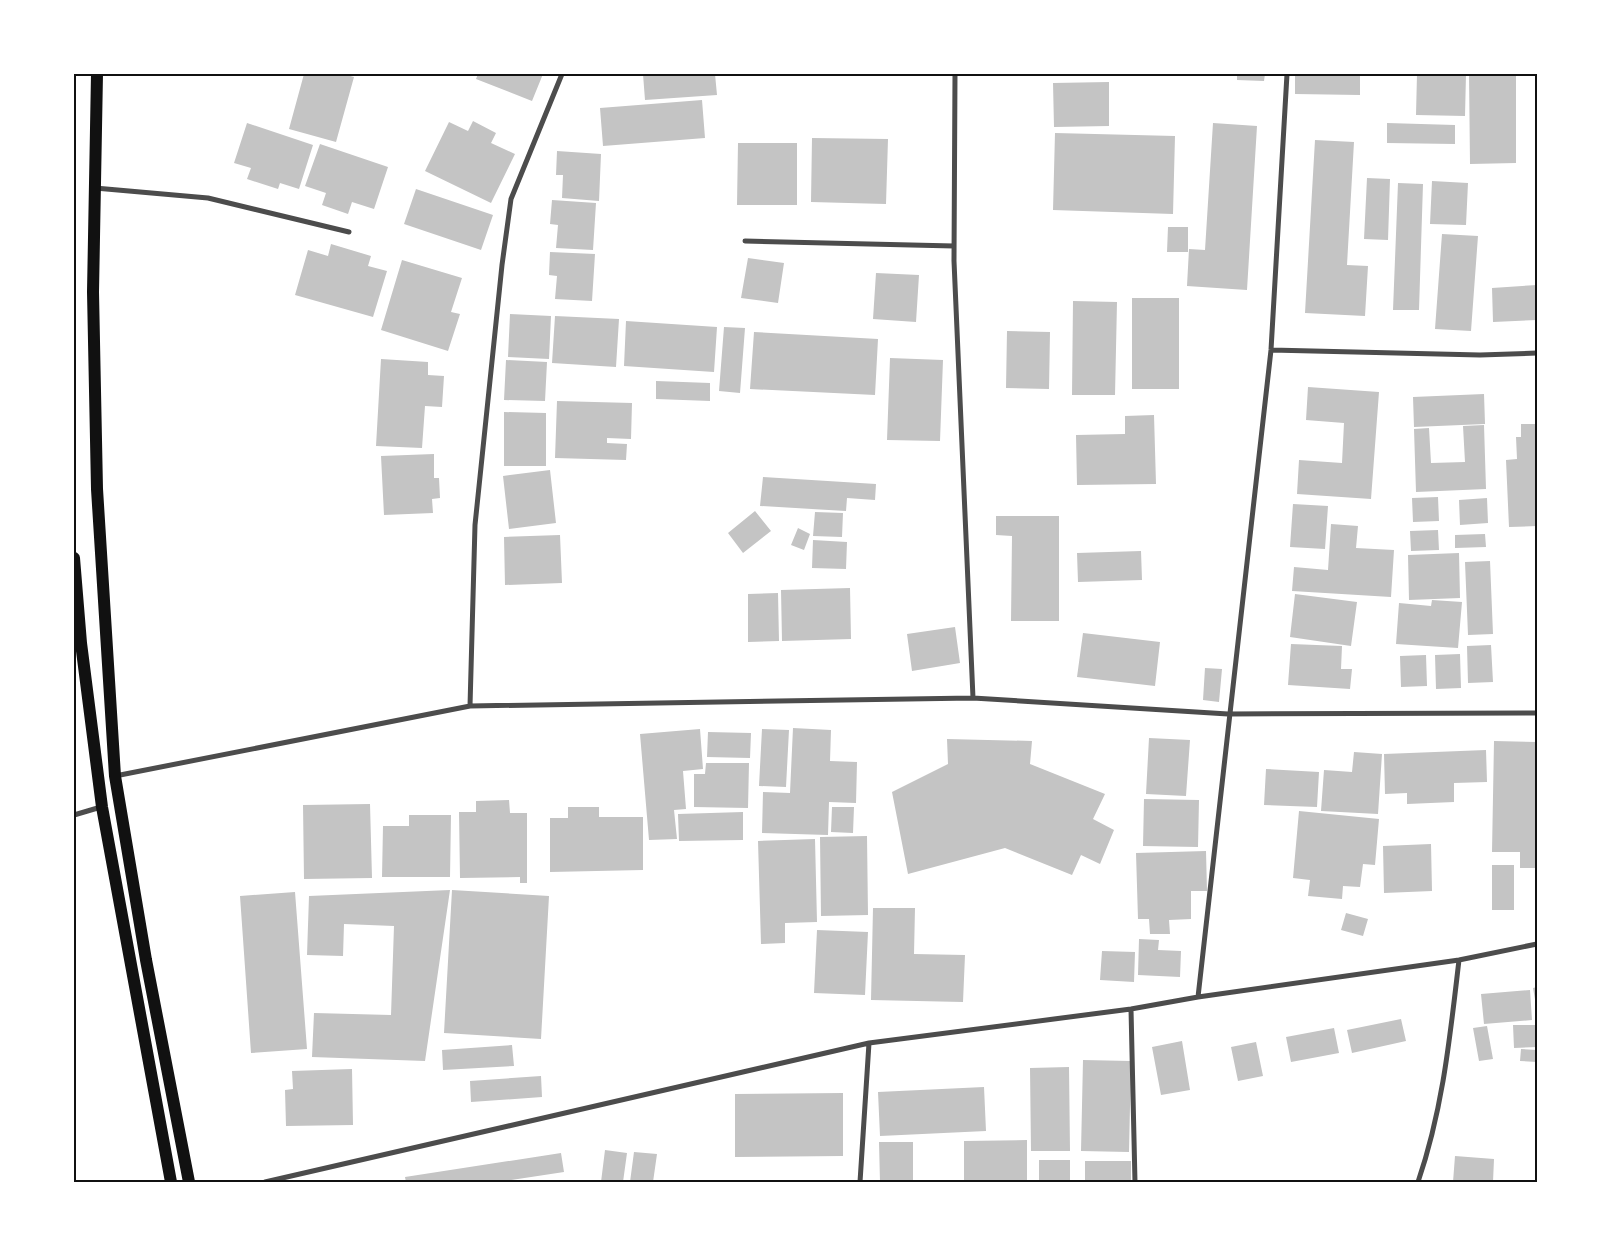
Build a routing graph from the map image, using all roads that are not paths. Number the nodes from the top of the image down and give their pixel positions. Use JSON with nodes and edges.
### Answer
{"nodes":[{"id":1,"x":97,"y":74,"type":"edge"},
{"id":2,"x":562,"y":74,"type":"edge"},
{"id":3,"x":955,"y":74,"type":"edge"},
{"id":4,"x":1286,"y":74,"type":"edge"},
{"id":5,"x":95,"y":188,"type":"junction"},
{"id":6,"x":349,"y":232,"type":"dead end"},
{"id":7,"x":746,"y":241,"type":"dead end"},
{"id":8,"x":954,"y":246,"type":"junction"},
{"id":9,"x":1271,"y":350,"type":"junction"},
{"id":10,"x":1537,"y":353,"type":"edge"},
{"id":11,"x":74,"y":558,"type":"edge"},
{"id":12,"x":973,"y":698,"type":"junction"},
{"id":13,"x":470,"y":706,"type":"junction"},
{"id":14,"x":1537,"y":713,"type":"edge"},
{"id":15,"x":1228,"y":714,"type":"junction"},
{"id":16,"x":115,"y":776,"type":"junction"},
{"id":17,"x":102,"y":807,"type":"junction"},
{"id":18,"x":74,"y":815,"type":"edge"},
{"id":19,"x":1537,"y":944,"type":"edge"},
{"id":20,"x":1459,"y":960,"type":"junction"},
{"id":21,"x":1198,"y":997,"type":"junction"},
{"id":22,"x":1131,"y":1009,"type":"junction"},
{"id":23,"x":869,"y":1043,"type":"junction"},
{"id":24,"x":170,"y":1182,"type":"edge"},
{"id":25,"x":189,"y":1182,"type":"edge"},
{"id":26,"x":265,"y":1182,"type":"edge"},
{"id":27,"x":860,"y":1182,"type":"edge"},
{"id":28,"x":1135,"y":1182,"type":"edge"},
{"id":29,"x":1418,"y":1182,"type":"edge"}],
"edges":[{"from":1,"to":5,"type":"main road"},
{"from":2,"to":13,"type":"street"},
{"from":3,"to":8,"type":"street"},
{"from":4,"to":9,"type":"street"},
{"from":5,"to":6,"type":"street"},
{"from":5,"to":16,"type":"main road"},
{"from":7,"to":8,"type":"street"},
{"from":8,"to":12,"type":"street"},
{"from":9,"to":10,"type":"street"},
{"from":9,"to":15,"type":"street"},
{"from":11,"to":17,"type":"main road"},
{"from":12,"to":13,"type":"street"},
{"from":12,"to":15,"type":"street"},
{"from":13,"to":16,"type":"street"},
{"from":14,"to":15,"type":"street"},
{"from":15,"to":21,"type":"street"},
{"from":16,"to":25,"type":"main road"},
{"from":17,"to":18,"type":"street"},
{"from":17,"to":24,"type":"main road"},
{"from":19,"to":20,"type":"street"},
{"from":20,"to":21,"type":"street"},
{"from":20,"to":29,"type":"street"},
{"from":21,"to":22,"type":"street"},
{"from":22,"to":23,"type":"street"},
{"from":22,"to":28,"type":"street"},
{"from":23,"to":26,"type":"street"},
{"from":23,"to":27,"type":"street"}]}
